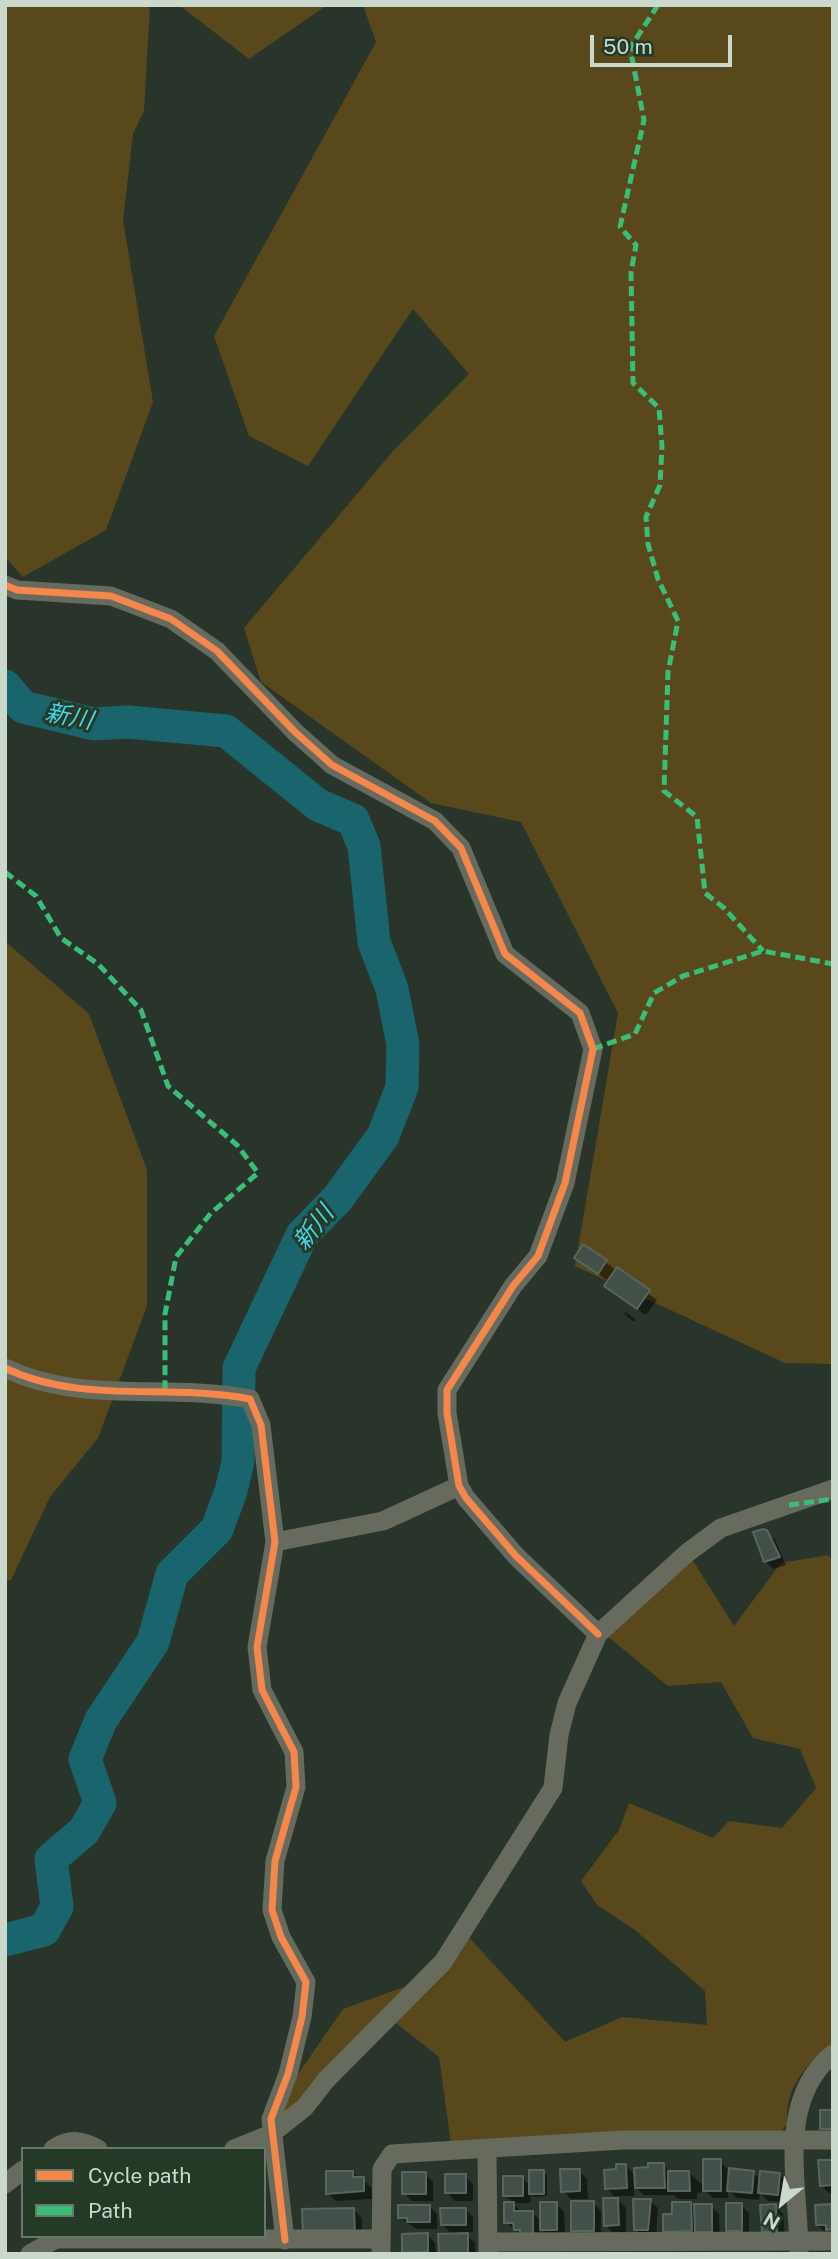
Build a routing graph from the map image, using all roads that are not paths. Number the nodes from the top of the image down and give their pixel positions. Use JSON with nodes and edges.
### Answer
{"nodes":[{"id":1,"x":5,"y":585,"type":"edge"},
{"id":2,"x":5,"y":1368,"type":"edge"},
{"id":3,"x":459,"y":1486,"type":"junction"},
{"id":4,"x":833,"y":1489,"type":"edge"},
{"id":5,"x":275,"y":1542,"type":"junction"},
{"id":6,"x":598,"y":1634,"type":"junction"},
{"id":7,"x":833,"y":2054,"type":"edge"},
{"id":8,"x":271,"y":2134,"type":"junction"},
{"id":9,"x":795,"y":2140,"type":"junction"},
{"id":10,"x":833,"y":2140,"type":"edge"},
{"id":11,"x":56,"y":2147,"type":"edge"},
{"id":12,"x":94,"y":2147,"type":"edge"},
{"id":13,"x":239,"y":2147,"type":"edge"},
{"id":14,"x":486,"y":2150,"type":"junction"},
{"id":15,"x":21,"y":2172,"type":"edge"},
{"id":16,"x":5,"y":2184,"type":"edge"},
{"id":17,"x":285,"y":2240,"type":"junction"},
{"id":18,"x":833,"y":2241,"type":"edge"},
{"id":19,"x":180,"y":2246,"type":"edge"},
{"id":20,"x":381,"y":2246,"type":"edge"},
{"id":21,"x":799,"y":2247,"type":"edge"},
{"id":22,"x":488,"y":2248,"type":"edge"},
{"id":23,"x":30,"y":2254,"type":"edge"}],
"edges":[{"from":1,"to":3,"type":"street"},
{"from":2,"to":5,"type":"street"},
{"from":3,"to":5,"type":"street"},
{"from":3,"to":6,"type":"street"},
{"from":4,"to":6,"type":"street"},
{"from":5,"to":8,"type":"street"},
{"from":6,"to":8,"type":"street"},
{"from":7,"to":9,"type":"street"},
{"from":8,"to":13,"type":"street"},
{"from":8,"to":17,"type":"street"},
{"from":9,"to":10,"type":"street"},
{"from":9,"to":14,"type":"street"},
{"from":9,"to":21,"type":"street"},
{"from":11,"to":12,"type":"street"},
{"from":14,"to":20,"type":"street"},
{"from":14,"to":22,"type":"street"},
{"from":15,"to":16,"type":"street"},
{"from":17,"to":19,"type":"street"},
{"from":17,"to":20,"type":"street"},
{"from":18,"to":21,"type":"street"},
{"from":19,"to":23,"type":"street"},
{"from":21,"to":22,"type":"street"}]}
